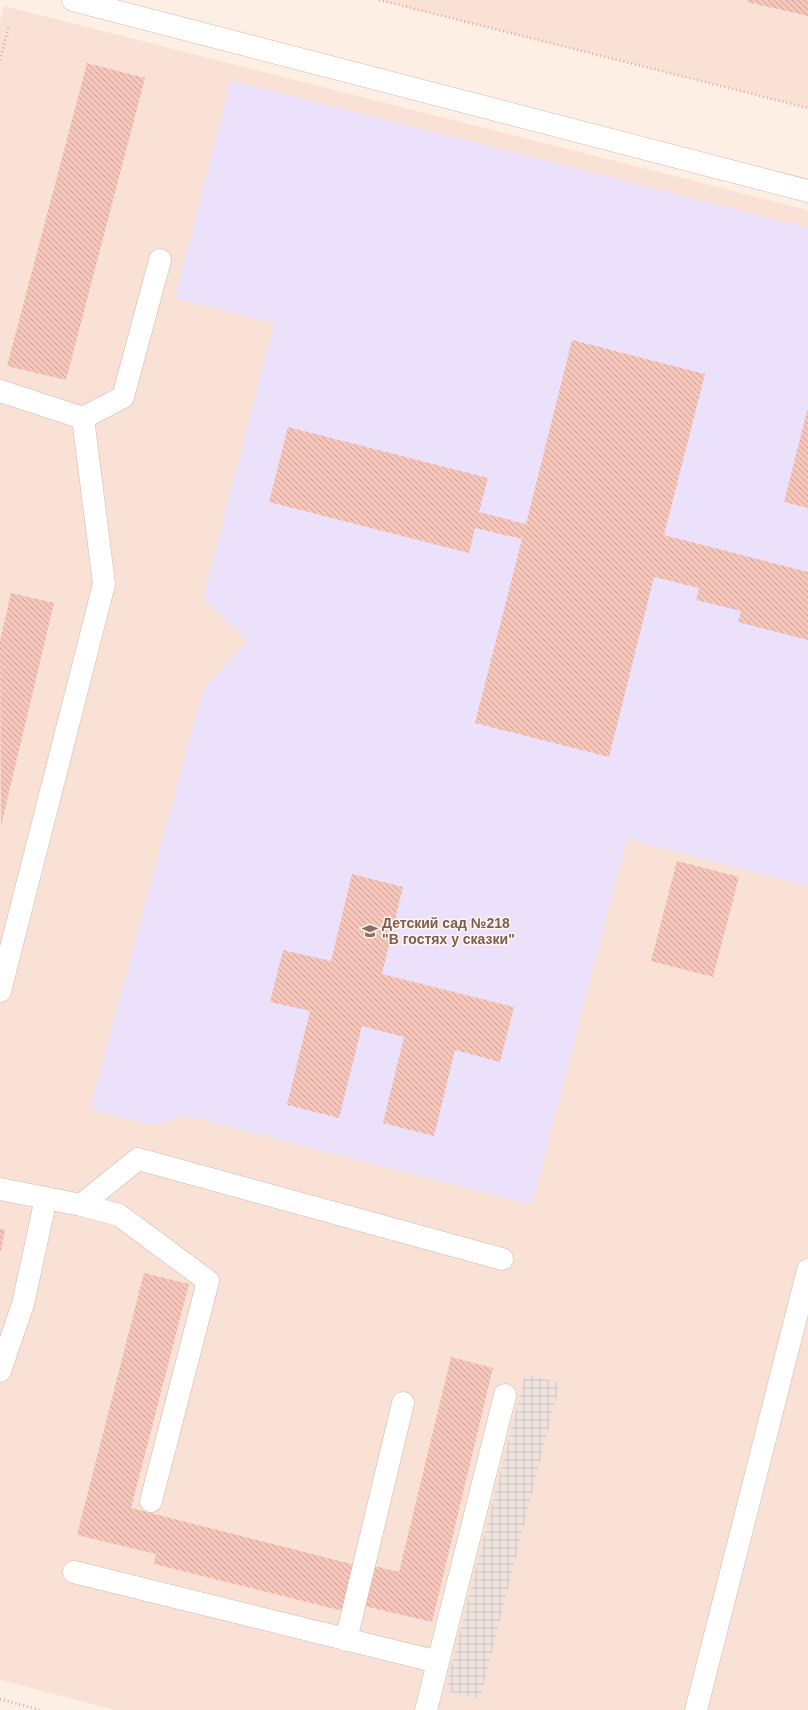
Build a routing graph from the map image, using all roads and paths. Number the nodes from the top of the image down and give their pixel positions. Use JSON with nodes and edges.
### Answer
{"nodes":[{"id":1,"x":73,"y":0,"type":"edge"},
{"id":2,"x":379,"y":0,"type":"edge"},
{"id":3,"x":9,"y":25,"type":"dead end"},
{"id":4,"x":0,"y":60,"type":"edge"},
{"id":5,"x":808,"y":108,"type":"edge"},
{"id":6,"x":808,"y":191,"type":"edge"},
{"id":7,"x":160,"y":260,"type":"dead end"},
{"id":8,"x":0,"y":391,"type":"edge"},
{"id":9,"x":83,"y":418,"type":"junction"},
{"id":10,"x":0,"y":991,"type":"edge"},
{"id":11,"x":0,"y":1189,"type":"edge"},
{"id":12,"x":46,"y":1198,"type":"junction"},
{"id":13,"x":81,"y":1205,"type":"junction"},
{"id":14,"x":502,"y":1258,"type":"dead end"},
{"id":15,"x":808,"y":1270,"type":"edge"},
{"id":16,"x":0,"y":1371,"type":"edge"},
{"id":17,"x":505,"y":1395,"type":"dead end"},
{"id":18,"x":403,"y":1403,"type":"dead end"},
{"id":19,"x":151,"y":1501,"type":"dead end"},
{"id":20,"x":74,"y":1572,"type":"dead end"},
{"id":21,"x":346,"y":1640,"type":"junction"},
{"id":22,"x":438,"y":1662,"type":"junction"},
{"id":23,"x":0,"y":1699,"type":"edge"},
{"id":24,"x":40,"y":1710,"type":"edge"},
{"id":25,"x":426,"y":1710,"type":"edge"},
{"id":26,"x":696,"y":1710,"type":"edge"}],
"edges":[{"from":1,"to":6,"type":"street"},
{"from":2,"to":5,"type":"path"},
{"from":3,"to":4,"type":"path"},
{"from":7,"to":9,"type":"street"},
{"from":8,"to":9,"type":"street"},
{"from":9,"to":10,"type":"street"},
{"from":11,"to":12,"type":"street"},
{"from":12,"to":13,"type":"street"},
{"from":12,"to":16,"type":"street"},
{"from":13,"to":14,"type":"street"},
{"from":13,"to":19,"type":"street"},
{"from":15,"to":26,"type":"street"},
{"from":17,"to":22,"type":"street"},
{"from":18,"to":21,"type":"street"},
{"from":20,"to":21,"type":"street"},
{"from":21,"to":22,"type":"street"},
{"from":22,"to":25,"type":"street"},
{"from":23,"to":24,"type":"path"}]}
